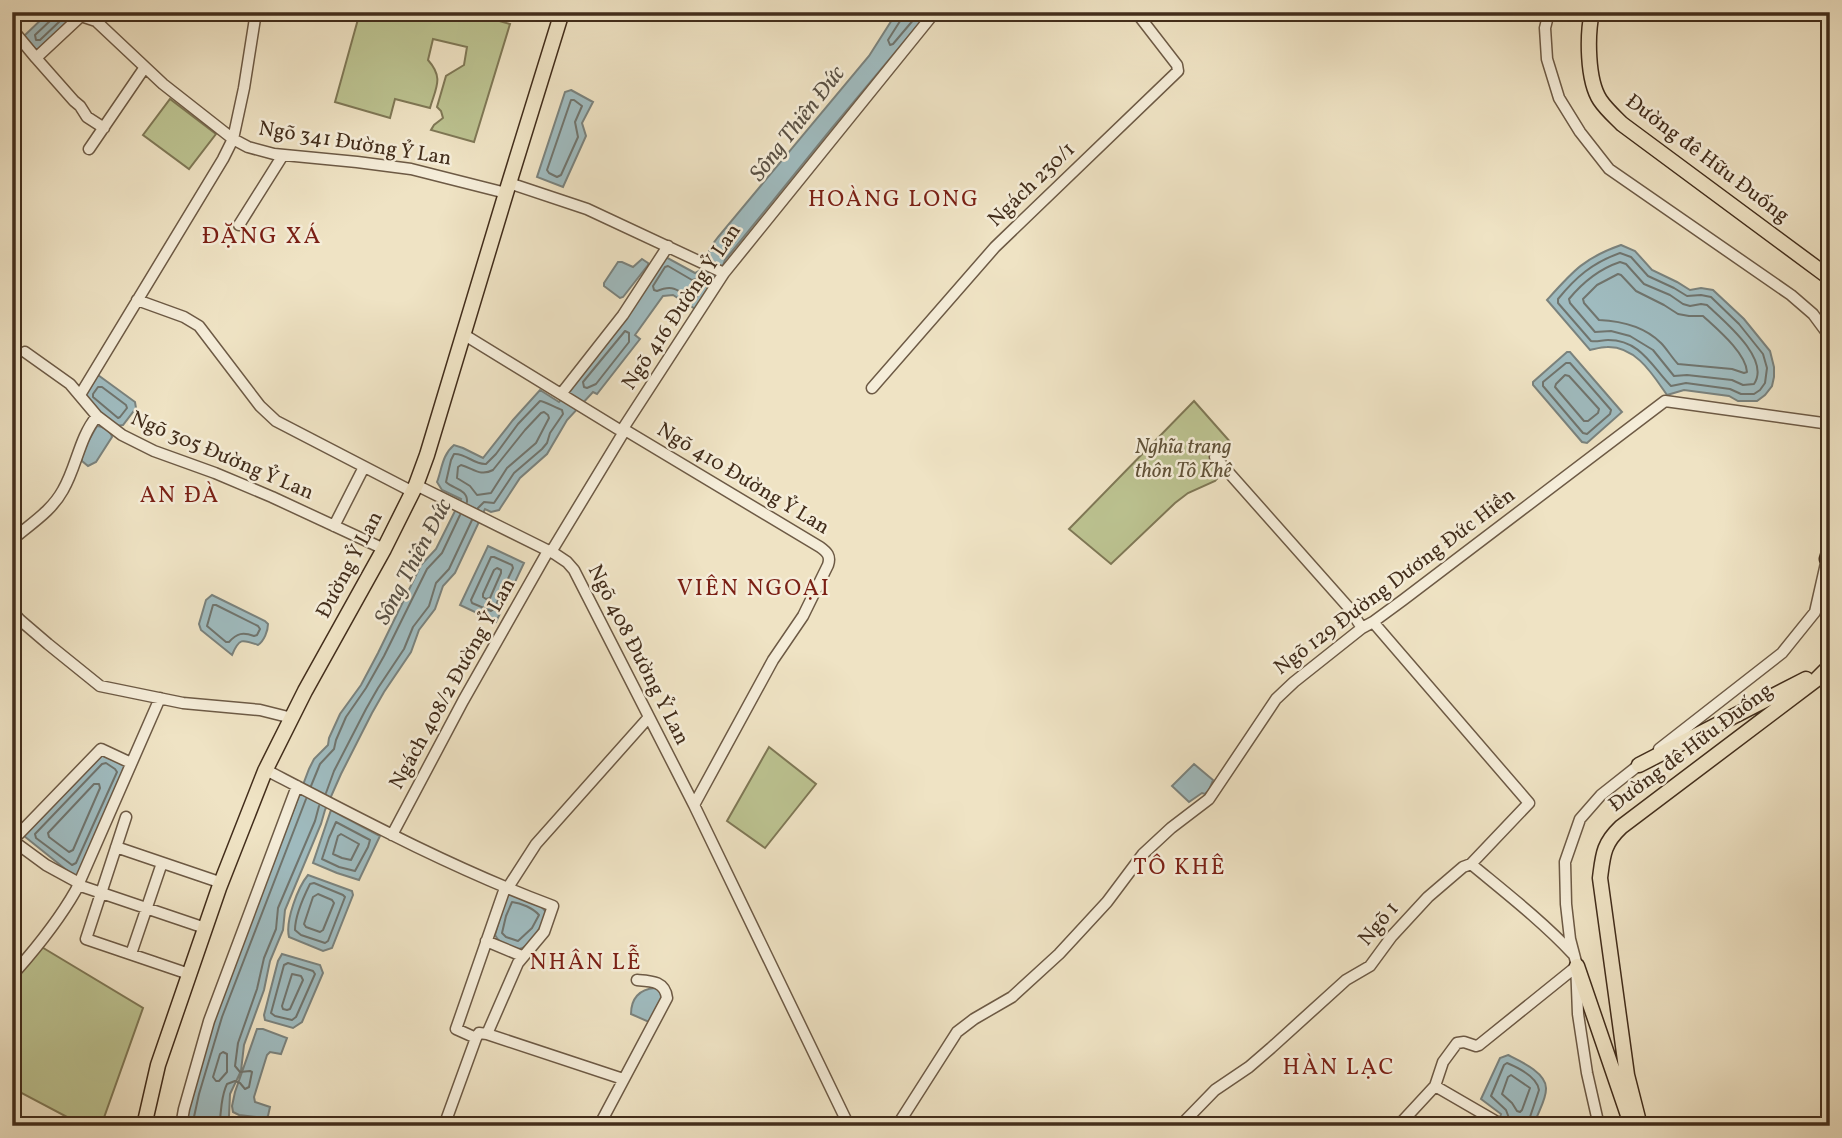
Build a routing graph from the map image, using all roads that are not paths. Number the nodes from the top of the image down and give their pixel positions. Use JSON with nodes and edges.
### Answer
{"nodes":[{"id":1,"x":256,"y":12,"type":"edge"},
{"id":2,"x":562,"y":12,"type":"edge"},
{"id":3,"x":934,"y":12,"type":"edge"},
{"id":4,"x":1136,"y":12,"type":"edge"},
{"id":5,"x":1549,"y":12,"type":"edge"},
{"id":6,"x":1592,"y":12,"type":"edge"},
{"id":7,"x":79,"y":14,"type":"edge"},
{"id":8,"x":12,"y":29,"type":"edge"},
{"id":9,"x":36,"y":58,"type":"junction"},
{"id":10,"x":145,"y":67,"type":"junction"},
{"id":11,"x":104,"y":128,"type":"junction"},
{"id":12,"x":233,"y":139,"type":"junction"},
{"id":13,"x":89,"y":149,"type":"dead end"},
{"id":14,"x":283,"y":155,"type":"junction"},
{"id":15,"x":507,"y":188,"type":"junction"},
{"id":16,"x":239,"y":225,"type":"dead end"},
{"id":17,"x":668,"y":246,"type":"junction"},
{"id":18,"x":724,"y":273,"type":"junction"},
{"id":19,"x":1830,"y":278,"type":"edge"},
{"id":20,"x":137,"y":300,"type":"junction"},
{"id":21,"x":463,"y":334,"type":"junction"},
{"id":22,"x":1830,"y":337,"type":"edge"},
{"id":23,"x":24,"y":352,"type":"dead end"},
{"id":24,"x":872,"y":388,"type":"dead end"},
{"id":25,"x":561,"y":394,"type":"junction"},
{"id":26,"x":80,"y":395,"type":"junction"},
{"id":27,"x":97,"y":416,"type":"junction"},
{"id":28,"x":1830,"y":424,"type":"edge"},
{"id":29,"x":622,"y":430,"type":"junction"},
{"id":30,"x":1215,"y":457,"type":"dead end"},
{"id":31,"x":364,"y":467,"type":"junction"},
{"id":32,"x":414,"y":488,"type":"junction"},
{"id":33,"x":584,"y":490,"type":"joint"},
{"id":34,"x":1830,"y":513,"type":"edge"},
{"id":35,"x":334,"y":526,"type":"junction"},
{"id":36,"x":12,"y":540,"type":"edge"},
{"id":37,"x":384,"y":549,"type":"junction"},
{"id":38,"x":548,"y":550,"type":"junction"},
{"id":39,"x":1829,"y":554,"type":"edge"},
{"id":40,"x":12,"y":611,"type":"edge"},
{"id":41,"x":1373,"y":622,"type":"junction"},
{"id":42,"x":1362,"y":628,"type":"junction"},
{"id":43,"x":1829,"y":666,"type":"edge"},
{"id":44,"x":160,"y":698,"type":"junction"},
{"id":45,"x":649,"y":717,"type":"junction"},
{"id":46,"x":292,"y":718,"type":"junction"},
{"id":47,"x":131,"y":764,"type":"junction"},
{"id":48,"x":1639,"y":765,"type":"junction"},
{"id":49,"x":265,"y":770,"type":"junction"},
{"id":50,"x":297,"y":786,"type":"junction"},
{"id":51,"x":694,"y":805,"type":"junction"},
{"id":52,"x":126,"y":817,"type":"dead end"},
{"id":53,"x":392,"y":835,"type":"junction"},
{"id":54,"x":12,"y":840,"type":"edge"},
{"id":55,"x":116,"y":847,"type":"junction"},
{"id":56,"x":162,"y":863,"type":"junction"},
{"id":57,"x":1471,"y":864,"type":"junction"},
{"id":58,"x":222,"y":883,"type":"junction"},
{"id":59,"x":79,"y":884,"type":"junction"},
{"id":60,"x":506,"y":889,"type":"junction"},
{"id":61,"x":101,"y":893,"type":"junction"},
{"id":62,"x":147,"y":908,"type":"junction"},
{"id":63,"x":205,"y":928,"type":"junction"},
{"id":64,"x":486,"y":941,"type":"junction"},
{"id":65,"x":131,"y":954,"type":"junction"},
{"id":66,"x":522,"y":956,"type":"junction"},
{"id":67,"x":1576,"y":961,"type":"junction"},
{"id":68,"x":16,"y":971,"type":"dead end"},
{"id":69,"x":189,"y":974,"type":"junction"},
{"id":70,"x":637,"y":980,"type":"dead end"},
{"id":71,"x":481,"y":1036,"type":"junction"},
{"id":72,"x":623,"y":1079,"type":"junction"},
{"id":73,"x":1435,"y":1086,"type":"junction"},
{"id":74,"x":144,"y":1126,"type":"edge"},
{"id":75,"x":181,"y":1126,"type":"edge"},
{"id":76,"x":444,"y":1126,"type":"edge"},
{"id":77,"x":598,"y":1126,"type":"edge"},
{"id":78,"x":849,"y":1126,"type":"edge"},
{"id":79,"x":897,"y":1126,"type":"edge"},
{"id":80,"x":1180,"y":1126,"type":"edge"},
{"id":81,"x":1398,"y":1126,"type":"edge"},
{"id":82,"x":1504,"y":1126,"type":"edge"},
{"id":83,"x":1599,"y":1126,"type":"edge"},
{"id":84,"x":1632,"y":1126,"type":"edge"},
{"id":85,"x":1640,"y":1126,"type":"edge"}],
"edges":[{"from":1,"to":12,"type":"street"},
{"from":2,"to":15,"type":"main road","name":"Đường Ỷ Lan"},
{"from":3,"to":18,"type":"street","name":"Ngõ 416 Đường Ỷ Lan"},
{"from":4,"to":24,"type":"street","name":"Ngách 230/1"},
{"from":5,"to":22,"type":"street"},
{"from":6,"to":19,"type":"main road","name":"Đường đê Hữu Đuống"},
{"from":7,"to":9,"type":"street"},
{"from":7,"to":10,"type":"street","name":"Ngõ 341 Đường Ỷ Lan"},
{"from":8,"to":9,"type":"street"},
{"from":9,"to":11,"type":"street"},
{"from":10,"to":11,"type":"street"},
{"from":10,"to":12,"type":"street","name":"Ngõ 341 Đường Ỷ Lan"},
{"from":11,"to":13,"type":"street"},
{"from":12,"to":14,"type":"street","name":"Ngõ 341 Đường Ỷ Lan"},
{"from":12,"to":20,"type":"street"},
{"from":14,"to":15,"type":"street","name":"Ngõ 341 Đường Ỷ Lan"},
{"from":14,"to":16,"type":"street"},
{"from":15,"to":17,"type":"street","name":"Ngõ 341 Đường Ỷ Lan"},
{"from":15,"to":21,"type":"main road","name":"Đường Ỷ Lan"},
{"from":17,"to":18,"type":"street","name":"Ngõ 341 Đường Ỷ Lan"},
{"from":17,"to":25,"type":"street"},
{"from":18,"to":29,"type":"street","name":"Ngõ 416 Đường Ỷ Lan"},
{"from":20,"to":26,"type":"street"},
{"from":20,"to":31,"type":"street","name":"Ngõ 408 Đường Ỷ Lan"},
{"from":21,"to":25,"type":"street","name":"Ngõ 410 Đường Ỷ Lan"},
{"from":21,"to":32,"type":"main road","name":"Đường Ỷ Lan"},
{"from":23,"to":26,"type":"street","name":"Ngõ 305 Đường Ỷ Lan"},
{"from":25,"to":29,"type":"street","name":"Ngõ 410 Đường Ỷ Lan"},
{"from":26,"to":27,"type":"street","name":"Ngõ 305 Đường Ỷ Lan"},
{"from":27,"to":35,"type":"street","name":"Ngõ 305 Đường Ỷ Lan"},
{"from":27,"to":36,"type":"street"},
{"from":28,"to":41,"type":"street","name":"Ngõ 129 Đường Dương Đức Hiền"},
{"from":29,"to":33,"type":"street","name":"Ngõ 416 Đường Ỷ Lan"},
{"from":29,"to":51,"type":"street","name":"Ngõ 410 Đường Ỷ Lan"},
{"from":30,"to":42,"type":"street"},
{"from":31,"to":32,"type":"street","name":"Ngõ 408 Đường Ỷ Lan"},
{"from":31,"to":35,"type":"street"},
{"from":32,"to":37,"type":"main road","name":"Đường Ỷ Lan"},
{"from":32,"to":38,"type":"street","name":"Ngõ 408 Đường Ỷ Lan"},
{"from":33,"to":38,"type":"street","name":"Ngách 408/2 Đường Ỷ Lan"},
{"from":34,"to":39,"type":"street"},
{"from":35,"to":37,"type":"street","name":"Ngõ 305 Đường Ỷ Lan"},
{"from":37,"to":46,"type":"main road","name":"Đường Ỷ Lan"},
{"from":38,"to":45,"type":"street","name":"Ngõ 408 Đường Ỷ Lan"},
{"from":38,"to":53,"type":"street","name":"Ngách 408/2 Đường Ỷ Lan"},
{"from":39,"to":48,"type":"street"},
{"from":40,"to":44,"type":"street"},
{"from":41,"to":42,"type":"street","name":"Ngõ 129 Đường Dương Đức Hiền"},
{"from":41,"to":57,"type":"street","name":"Ngõ 1"},
{"from":42,"to":79,"type":"street","name":"Ngõ 129 Đường Dương Đức Hiền"},
{"from":43,"to":48,"type":"main road"},
{"from":43,"to":85,"type":"main road","name":"Đường đê Hữu Đuống"},
{"from":44,"to":46,"type":"street"},
{"from":44,"to":47,"type":"street"},
{"from":45,"to":51,"type":"street","name":"Ngõ 408 Đường Ỷ Lan"},
{"from":45,"to":60,"type":"street"},
{"from":46,"to":49,"type":"main road","name":"Đường Ỷ Lan"},
{"from":47,"to":54,"type":"street"},
{"from":47,"to":59,"type":"street"},
{"from":48,"to":67,"type":"street"},
{"from":49,"to":50,"type":"street"},
{"from":49,"to":58,"type":"main road","name":"Đường Ỷ Lan"},
{"from":50,"to":53,"type":"street"},
{"from":50,"to":75,"type":"street"},
{"from":51,"to":78,"type":"street","name":"Ngõ 408 Đường Ỷ Lan"},
{"from":52,"to":55,"type":"street"},
{"from":53,"to":60,"type":"street"},
{"from":54,"to":59,"type":"street"},
{"from":55,"to":56,"type":"street"},
{"from":55,"to":61,"type":"street"},
{"from":56,"to":58,"type":"street"},
{"from":56,"to":62,"type":"street"},
{"from":57,"to":67,"type":"street"},
{"from":57,"to":80,"type":"street","name":"Ngõ 1"},
{"from":58,"to":63,"type":"main road","name":"Đường Ỷ Lan"},
{"from":59,"to":61,"type":"street"},
{"from":59,"to":68,"type":"street"},
{"from":60,"to":64,"type":"street"},
{"from":60,"to":66,"type":"street"},
{"from":61,"to":62,"type":"street"},
{"from":61,"to":65,"type":"street"},
{"from":62,"to":63,"type":"street"},
{"from":62,"to":65,"type":"street"},
{"from":63,"to":69,"type":"main road","name":"Đường Ỷ Lan"},
{"from":64,"to":66,"type":"street"},
{"from":64,"to":71,"type":"street"},
{"from":65,"to":69,"type":"street"},
{"from":66,"to":71,"type":"street"},
{"from":67,"to":73,"type":"street"},
{"from":67,"to":83,"type":"street"},
{"from":67,"to":84,"type":"main road"},
{"from":69,"to":74,"type":"main road","name":"Đường Ỷ Lan"},
{"from":70,"to":72,"type":"street"},
{"from":71,"to":72,"type":"street"},
{"from":71,"to":76,"type":"street"},
{"from":72,"to":77,"type":"street"},
{"from":73,"to":81,"type":"street"},
{"from":73,"to":82,"type":"street"}]}
